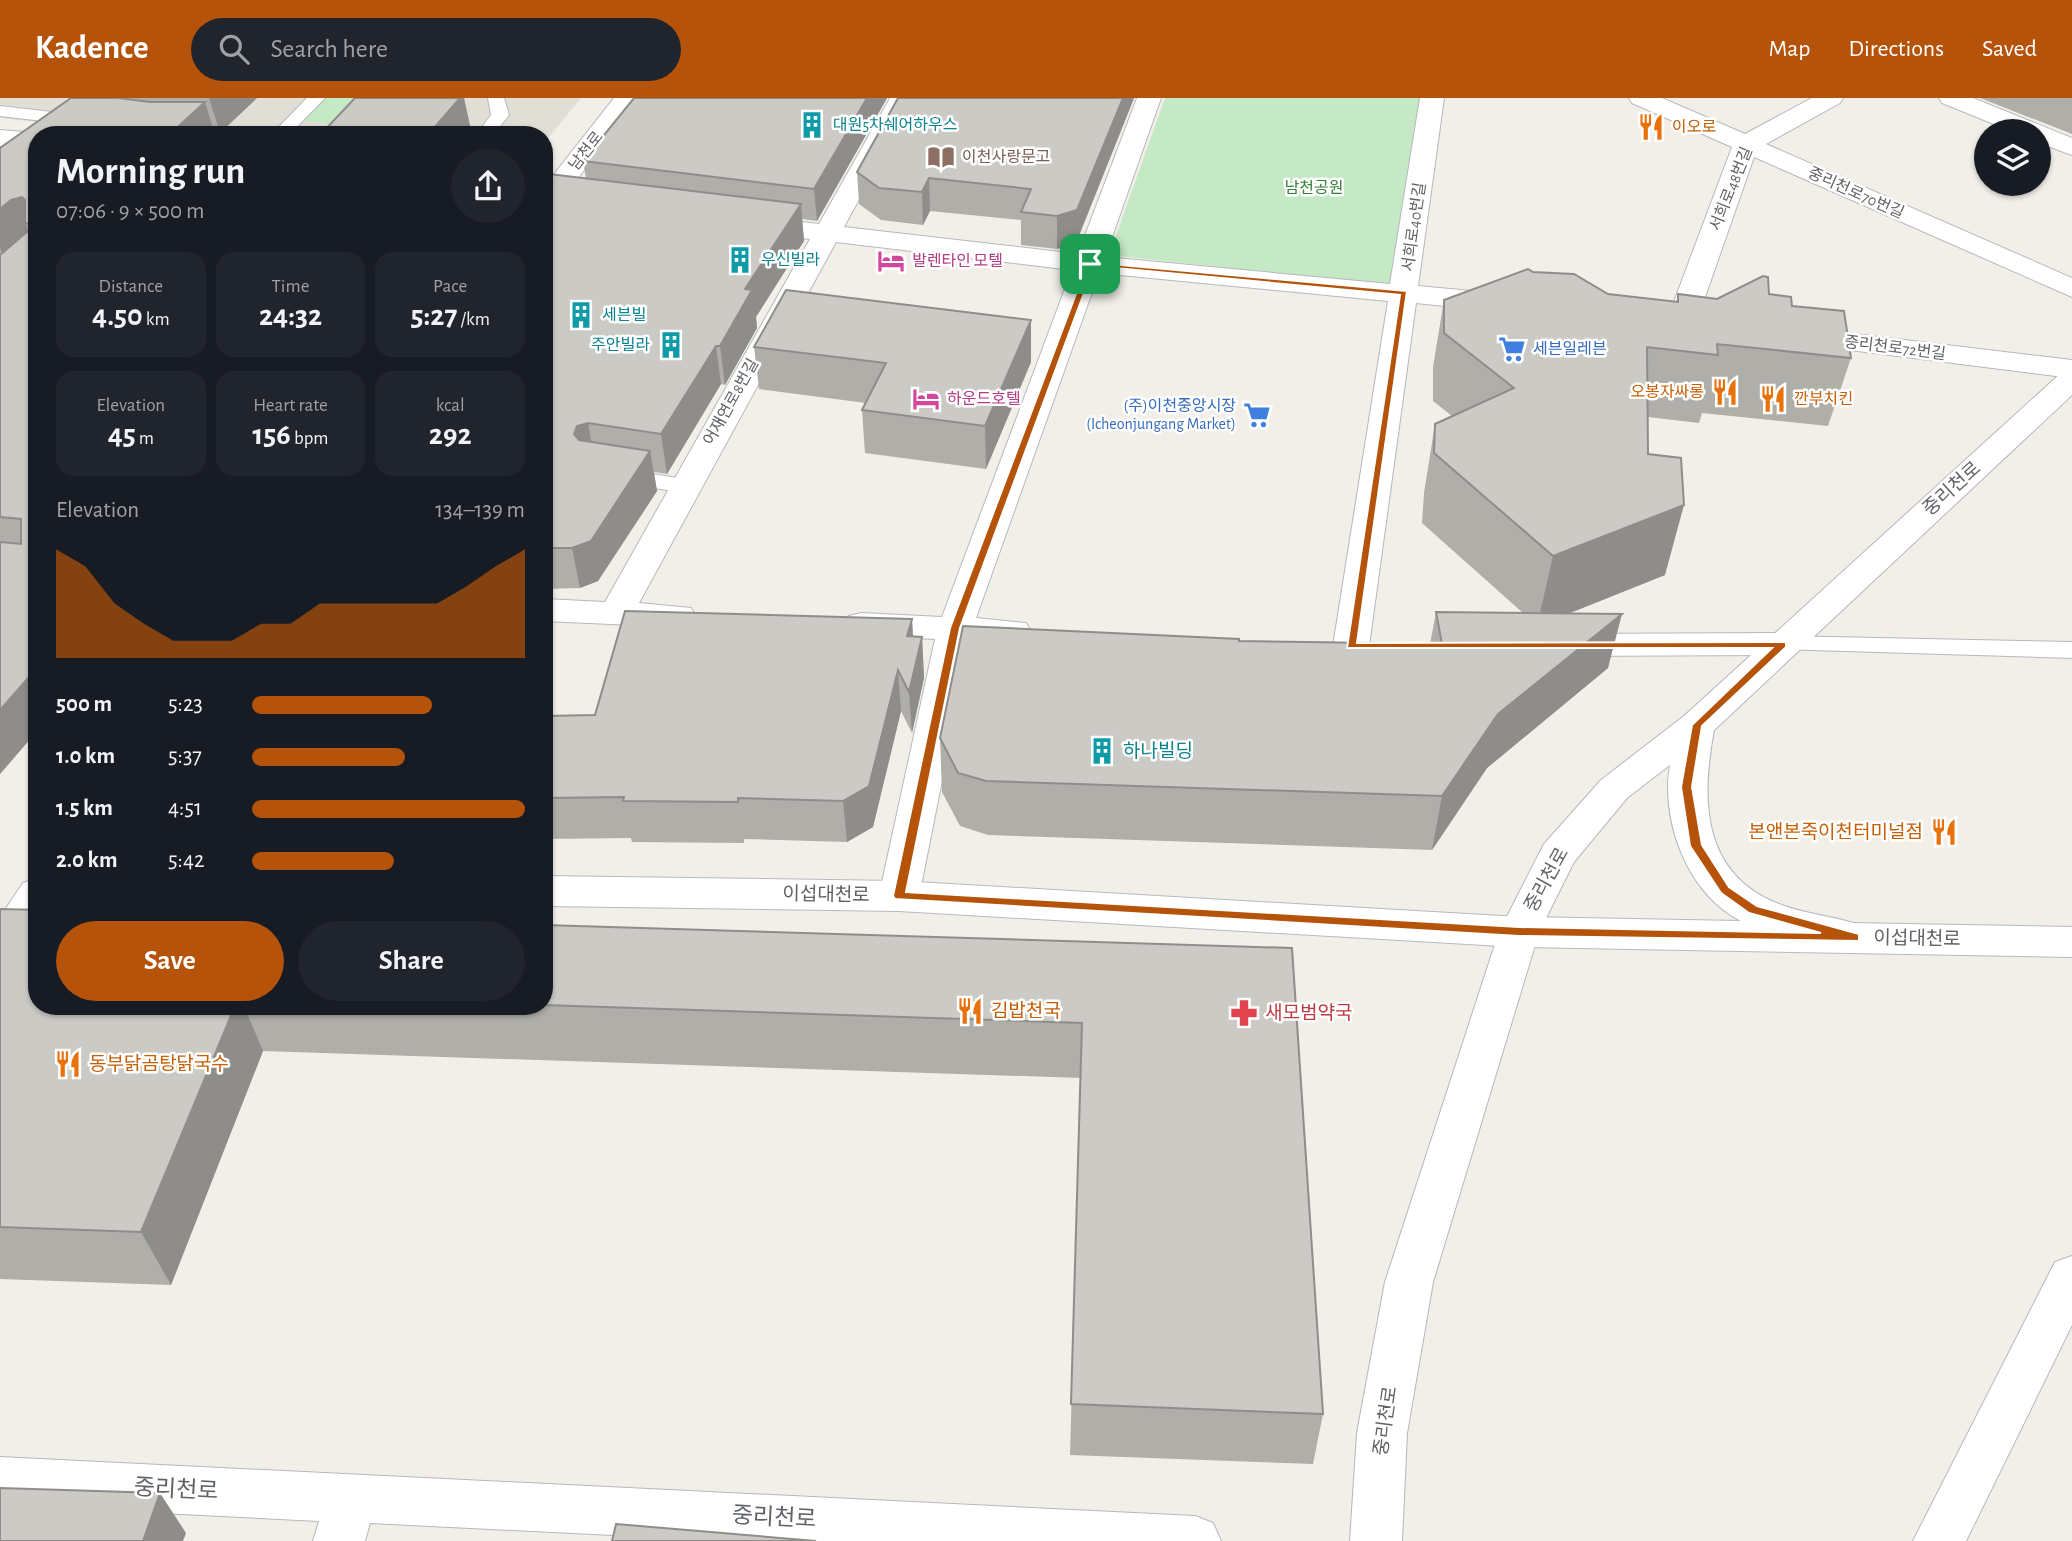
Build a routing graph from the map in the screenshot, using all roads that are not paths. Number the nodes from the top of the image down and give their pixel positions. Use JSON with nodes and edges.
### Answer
{"nodes":[{"id":1,"x":317,"y":98,"type":"edge"},
{"id":2,"x":496,"y":98,"type":"edge"},
{"id":3,"x":627,"y":98,"type":"edge"},
{"id":4,"x":902,"y":98,"type":"edge"},
{"id":5,"x":1149,"y":98,"type":"edge"},
{"id":6,"x":1432,"y":98,"type":"edge"},
{"id":7,"x":1640,"y":98,"type":"edge"},
{"id":8,"x":1831,"y":98,"type":"edge"},
{"id":9,"x":1951,"y":98,"type":"edge"},
{"id":10,"x":0,"y":111,"type":"edge"},
{"id":11,"x":2003,"y":119,"type":"edge"},
{"id":12,"x":92,"y":121,"type":"edge"},
{"id":13,"x":288,"y":126,"type":"edge"},
{"id":14,"x":491,"y":126,"type":"edge"},
{"id":15,"x":0,"y":138,"type":"edge"},
{"id":16,"x":2051,"y":139,"type":"edge"},
{"id":17,"x":28,"y":141,"type":"edge"},
{"id":18,"x":1746,"y":144,"type":"junction"},
{"id":19,"x":2072,"y":147,"type":"edge"},
{"id":20,"x":553,"y":202,"type":"edge"},
{"id":21,"x":729,"y":221,"type":"edge"},
{"id":22,"x":826,"y":233,"type":"junction"},
{"id":23,"x":1090,"y":264,"type":"junction"},
{"id":24,"x":2072,"y":288,"type":"edge"},
{"id":25,"x":1404,"y":293,"type":"junction"},
{"id":26,"x":1529,"y":306,"type":"edge"},
{"id":27,"x":1681,"y":323,"type":"edge"},
{"id":28,"x":1775,"y":334,"type":"edge"},
{"id":29,"x":2072,"y":369,"type":"edge"},
{"id":30,"x":2072,"y":379,"type":"edge"},
{"id":31,"x":595,"y":472,"type":"edge"},
{"id":32,"x":684,"y":486,"type":"junction"},
{"id":33,"x":553,"y":610,"type":"edge"},
{"id":34,"x":615,"y":613,"type":"junction"},
{"id":35,"x":711,"y":617,"type":"edge"},
{"id":36,"x":833,"y":623,"type":"edge"},
{"id":37,"x":955,"y":628,"type":"junction"},
{"id":38,"x":1051,"y":632,"type":"edge"},
{"id":39,"x":1782,"y":644,"type":"junction"},
{"id":40,"x":1532,"y":645,"type":"edge"},
{"id":41,"x":1351,"y":646,"type":"edge"},
{"id":42,"x":2072,"y":650,"type":"edge"},
{"id":43,"x":1697,"y":725,"type":"junction"},
{"id":44,"x":553,"y":891,"type":"edge"},
{"id":45,"x":899,"y":896,"type":"junction"},
{"id":46,"x":24,"y":910,"type":"edge"},
{"id":47,"x":1519,"y":932,"type":"junction"},
{"id":48,"x":1855,"y":938,"type":"junction"},
{"id":49,"x":2072,"y":942,"type":"edge"},
{"id":50,"x":0,"y":949,"type":"edge"},
{"id":51,"x":2072,"y":1276,"type":"edge"},
{"id":52,"x":0,"y":1481,"type":"edge"},
{"id":53,"x":346,"y":1520,"type":"edge"},
{"id":54,"x":1195,"y":1541,"type":"edge"},
{"id":55,"x":1376,"y":1541,"type":"edge"},
{"id":56,"x":1939,"y":1541,"type":"edge"}],
"edges":[{"from":1,"to":13,"type":"lane"},
{"from":2,"to":14,"type":"lane"},
{"from":3,"to":20,"type":"street","name":"남천로"},
{"from":4,"to":22,"type":"street","name":"어재연로8번길"},
{"from":5,"to":23,"type":"street"},
{"from":6,"to":25,"type":"street","name":"서희로40번길"},
{"from":7,"to":18,"type":"street","name":"중리천로70번길"},
{"from":8,"to":18,"type":"street","name":"서희로48번길"},
{"from":9,"to":11,"type":"street"},
{"from":10,"to":12,"type":"lane"},
{"from":15,"to":17,"type":"street"},
{"from":16,"to":19,"type":"street"},
{"from":18,"to":24,"type":"street","name":"중리천로70번길"},
{"from":18,"to":27,"type":"street","name":"서희로48번길"},
{"from":21,"to":22,"type":"street"},
{"from":22,"to":23,"type":"street"},
{"from":22,"to":32,"type":"street","name":"어재연로8번길"},
{"from":23,"to":25,"type":"street"},
{"from":23,"to":37,"type":"street"},
{"from":25,"to":26,"type":"street"},
{"from":25,"to":41,"type":"street","name":"서희로40번길"},
{"from":28,"to":29,"type":"street","name":"중리천로72번길"},
{"from":30,"to":39,"type":"street","name":"중리천로"},
{"from":31,"to":32,"type":"lane"},
{"from":32,"to":34,"type":"street","name":"어재연로8번길"},
{"from":33,"to":34,"type":"street"},
{"from":34,"to":35,"type":"street"},
{"from":36,"to":37,"type":"street"},
{"from":37,"to":38,"type":"street"},
{"from":37,"to":45,"type":"street"},
{"from":39,"to":40,"type":"street"},
{"from":39,"to":42,"type":"lane"},
{"from":39,"to":43,"type":"street","name":"중리천로"},
{"from":43,"to":47,"type":"street","name":"중리천로"},
{"from":43,"to":48,"type":"street"},
{"from":44,"to":45,"type":"street","name":"이섭대천로"},
{"from":45,"to":47,"type":"street","name":"이섭대천로"},
{"from":46,"to":50,"type":"street"},
{"from":47,"to":48,"type":"street","name":"이섭대천로"},
{"from":47,"to":55,"type":"street","name":"중리천로"},
{"from":48,"to":49,"type":"street","name":"이섭대천로"},
{"from":51,"to":56,"type":"street"},
{"from":52,"to":53,"type":"street","name":"중리천로"},
{"from":53,"to":54,"type":"street","name":"중리천로"}]}
